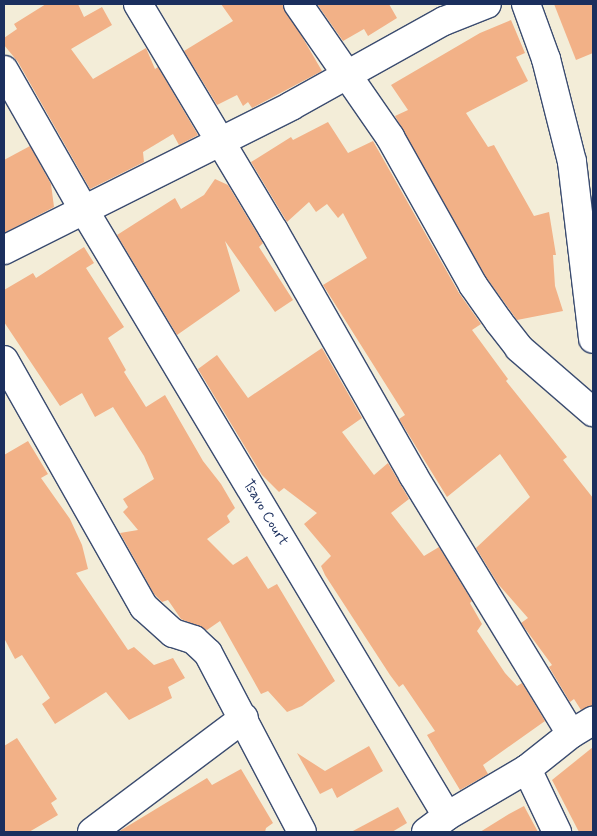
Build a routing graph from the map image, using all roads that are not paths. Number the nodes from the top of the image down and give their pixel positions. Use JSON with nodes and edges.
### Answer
{"nodes":[{"id":1,"x":138,"y":4,"type":"edge"},
{"id":2,"x":298,"y":4,"type":"edge"},
{"id":3,"x":487,"y":4,"type":"edge"},
{"id":4,"x":526,"y":4,"type":"edge"},
{"id":5,"x":4,"y":70,"type":"edge"},
{"id":6,"x":349,"y":74,"type":"junction"},
{"id":7,"x":220,"y":141,"type":"junction"},
{"id":8,"x":84,"y":210,"type":"junction"},
{"id":9,"x":4,"y":250,"type":"edge"},
{"id":10,"x":593,"y":340,"type":"edge"},
{"id":11,"x":4,"y":360,"type":"edge"},
{"id":12,"x":593,"y":412,"type":"edge"},
{"id":13,"x":244,"y":718,"type":"junction"},
{"id":14,"x":582,"y":727,"type":"edge"},
{"id":15,"x":527,"y":769,"type":"junction"},
{"id":16,"x":437,"y":824,"type":"edge"},
{"id":17,"x":92,"y":832,"type":"edge"},
{"id":18,"x":302,"y":832,"type":"edge"},
{"id":19,"x":557,"y":832,"type":"edge"}],
"edges":[{"from":1,"to":7,"type":"street"},
{"from":2,"to":6,"type":"street"},
{"from":3,"to":6,"type":"street"},
{"from":4,"to":10,"type":"street"},
{"from":5,"to":8,"type":"street","name":"Tsavo Court"},
{"from":6,"to":7,"type":"street"},
{"from":6,"to":12,"type":"street"},
{"from":7,"to":8,"type":"street"},
{"from":7,"to":14,"type":"street"},
{"from":8,"to":9,"type":"street"},
{"from":8,"to":16,"type":"street","name":"Tsavo Court"},
{"from":11,"to":13,"type":"street"},
{"from":13,"to":17,"type":"street"},
{"from":13,"to":18,"type":"street"},
{"from":14,"to":15,"type":"street"},
{"from":15,"to":16,"type":"street"},
{"from":15,"to":19,"type":"street"}]}
